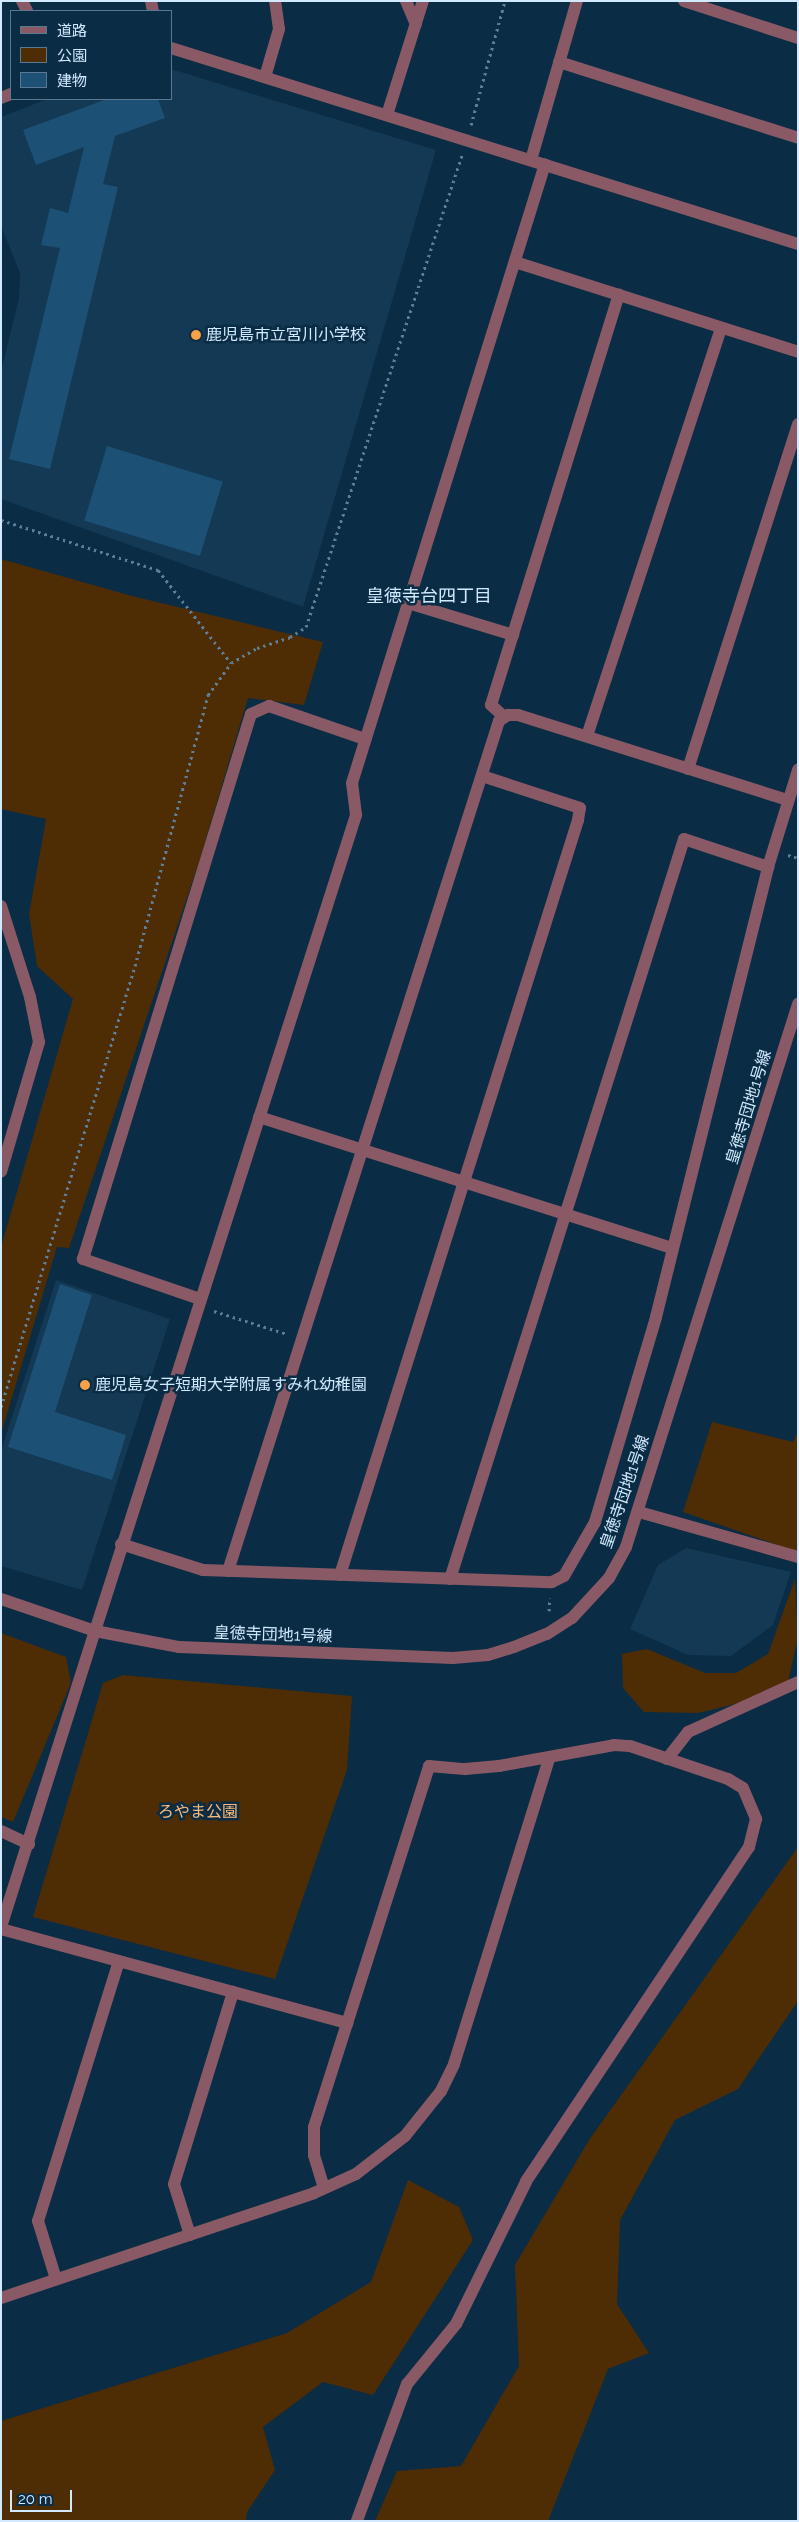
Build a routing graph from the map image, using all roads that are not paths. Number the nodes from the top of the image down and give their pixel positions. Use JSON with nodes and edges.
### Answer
{"nodes":[{"id":1,"x":276,"y":1,"type":"edge"},
{"id":2,"x":406,"y":1,"type":"edge"},
{"id":3,"x":423,"y":1,"type":"edge"},
{"id":4,"x":577,"y":1,"type":"edge"},
{"id":5,"x":684,"y":1,"type":"edge"},
{"id":6,"x":416,"y":24,"type":"junction"},
{"id":7,"x":798,"y":38,"type":"edge"},
{"id":8,"x":172,"y":48,"type":"edge"},
{"id":9,"x":559,"y":62,"type":"junction"},
{"id":10,"x":264,"y":77,"type":"junction"},
{"id":11,"x":387,"y":115,"type":"junction"},
{"id":12,"x":798,"y":138,"type":"edge"},
{"id":13,"x":531,"y":160,"type":"junction"},
{"id":14,"x":545,"y":164,"type":"junction"},
{"id":15,"x":798,"y":244,"type":"edge"},
{"id":16,"x":515,"y":262,"type":"junction"},
{"id":17,"x":619,"y":295,"type":"junction"},
{"id":18,"x":721,"y":328,"type":"junction"},
{"id":19,"x":798,"y":352,"type":"edge"},
{"id":20,"x":798,"y":424,"type":"edge"},
{"id":21,"x":408,"y":603,"type":"junction"},
{"id":22,"x":513,"y":635,"type":"junction"},
{"id":23,"x":504,"y":718,"type":"junction"},
{"id":24,"x":587,"y":736,"type":"junction"},
{"id":25,"x":365,"y":739,"type":"junction"},
{"id":26,"x":688,"y":769,"type":"junction"},
{"id":27,"x":798,"y":770,"type":"edge"},
{"id":28,"x":482,"y":776,"type":"junction"},
{"id":29,"x":788,"y":800,"type":"junction"},
{"id":30,"x":768,"y":866,"type":"junction"},
{"id":31,"x":1,"y":906,"type":"edge"},
{"id":32,"x":798,"y":1004,"type":"edge"},
{"id":33,"x":259,"y":1117,"type":"junction"},
{"id":34,"x":363,"y":1150,"type":"junction"},
{"id":35,"x":4,"y":1155,"type":"edge"},
{"id":36,"x":1,"y":1172,"type":"edge"},
{"id":37,"x":464,"y":1182,"type":"junction"},
{"id":38,"x":565,"y":1214,"type":"junction"},
{"id":39,"x":673,"y":1248,"type":"junction"},
{"id":40,"x":199,"y":1302,"type":"junction"},
{"id":41,"x":638,"y":1512,"type":"junction"},
{"id":42,"x":122,"y":1544,"type":"junction"},
{"id":43,"x":798,"y":1558,"type":"edge"},
{"id":44,"x":228,"y":1571,"type":"junction"},
{"id":45,"x":340,"y":1575,"type":"junction"},
{"id":46,"x":450,"y":1579,"type":"junction"},
{"id":47,"x":1,"y":1600,"type":"edge"},
{"id":48,"x":95,"y":1630,"type":"junction"},
{"id":49,"x":798,"y":1682,"type":"edge"},
{"id":50,"x":550,"y":1759,"type":"junction"},
{"id":51,"x":667,"y":1759,"type":"junction"},
{"id":52,"x":1,"y":1831,"type":"edge"},
{"id":53,"x":29,"y":1844,"type":"junction"},
{"id":54,"x":1,"y":1928,"type":"edge"},
{"id":55,"x":119,"y":1961,"type":"junction"},
{"id":56,"x":233,"y":1992,"type":"junction"},
{"id":57,"x":347,"y":2023,"type":"junction"},
{"id":58,"x":324,"y":2188,"type":"junction"},
{"id":59,"x":190,"y":2234,"type":"junction"},
{"id":60,"x":56,"y":2279,"type":"junction"},
{"id":61,"x":1,"y":2298,"type":"edge"},
{"id":62,"x":357,"y":2521,"type":"edge"}],
"edges":[{"from":1,"to":10,"type":"street"},
{"from":2,"to":6,"type":"street"},
{"from":3,"to":6,"type":"street"},
{"from":4,"to":9,"type":"street"},
{"from":5,"to":7,"type":"street"},
{"from":6,"to":11,"type":"street"},
{"from":8,"to":10,"type":"street"},
{"from":9,"to":12,"type":"street"},
{"from":9,"to":13,"type":"street"},
{"from":10,"to":11,"type":"street"},
{"from":11,"to":13,"type":"street"},
{"from":13,"to":14,"type":"street"},
{"from":14,"to":15,"type":"street"},
{"from":14,"to":16,"type":"street"},
{"from":16,"to":17,"type":"street"},
{"from":16,"to":21,"type":"street"},
{"from":17,"to":18,"type":"street"},
{"from":17,"to":22,"type":"street"},
{"from":18,"to":19,"type":"street"},
{"from":18,"to":24,"type":"street"},
{"from":20,"to":26,"type":"street"},
{"from":21,"to":22,"type":"street"},
{"from":21,"to":25,"type":"street"},
{"from":22,"to":23,"type":"street"},
{"from":23,"to":24,"type":"street"},
{"from":23,"to":28,"type":"street"},
{"from":24,"to":26,"type":"street"},
{"from":25,"to":33,"type":"street"},
{"from":25,"to":40,"type":"street"},
{"from":26,"to":29,"type":"street"},
{"from":27,"to":29,"type":"street"},
{"from":28,"to":34,"type":"street"},
{"from":28,"to":37,"type":"street"},
{"from":29,"to":30,"type":"street"},
{"from":30,"to":38,"type":"street"},
{"from":30,"to":39,"type":"street"},
{"from":31,"to":35,"type":"street"},
{"from":32,"to":41,"type":"street","name":"皇徳寺団地1号線"},
{"from":33,"to":34,"type":"street"},
{"from":33,"to":40,"type":"street"},
{"from":34,"to":37,"type":"street"},
{"from":34,"to":44,"type":"street"},
{"from":35,"to":36,"type":"street"},
{"from":37,"to":38,"type":"street"},
{"from":37,"to":45,"type":"street"},
{"from":38,"to":39,"type":"street"},
{"from":38,"to":46,"type":"street"},
{"from":39,"to":46,"type":"street"},
{"from":40,"to":42,"type":"street"},
{"from":41,"to":43,"type":"street"},
{"from":41,"to":48,"type":"street","name":"皇徳寺団地1号線"},
{"from":42,"to":44,"type":"street"},
{"from":42,"to":48,"type":"street"},
{"from":44,"to":45,"type":"street"},
{"from":45,"to":46,"type":"street"},
{"from":47,"to":48,"type":"street","name":"皇徳寺団地1号線"},
{"from":48,"to":53,"type":"street"},
{"from":49,"to":51,"type":"street"},
{"from":50,"to":51,"type":"street"},
{"from":50,"to":57,"type":"street"},
{"from":50,"to":58,"type":"street"},
{"from":51,"to":62,"type":"street"},
{"from":52,"to":53,"type":"street"},
{"from":53,"to":54,"type":"street"},
{"from":54,"to":55,"type":"street"},
{"from":55,"to":56,"type":"street"},
{"from":55,"to":60,"type":"street"},
{"from":56,"to":57,"type":"street"},
{"from":56,"to":59,"type":"street"},
{"from":57,"to":58,"type":"street"},
{"from":58,"to":59,"type":"street"},
{"from":59,"to":60,"type":"street"},
{"from":60,"to":61,"type":"street"}]}
